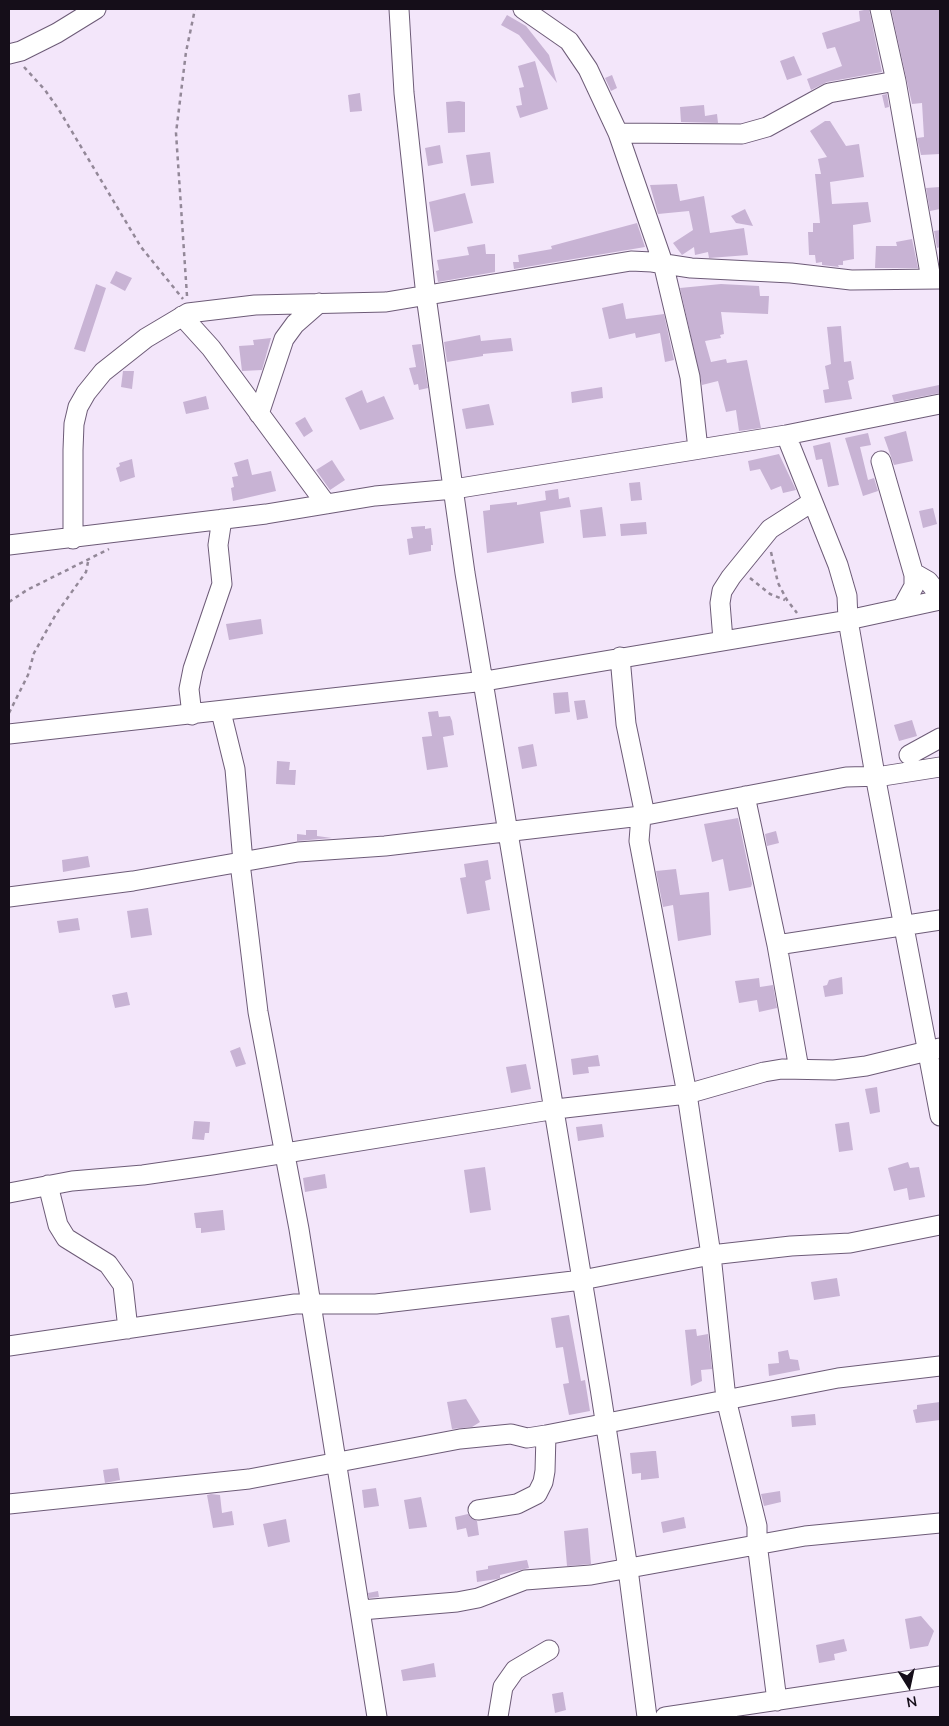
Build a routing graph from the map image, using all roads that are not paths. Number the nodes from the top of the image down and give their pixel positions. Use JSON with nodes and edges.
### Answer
{"nodes":[{"id":1,"x":96,"y":9,"type":"edge"},
{"id":2,"x":399,"y":9,"type":"edge"},
{"id":3,"x":522,"y":9,"type":"edge"},
{"id":4,"x":880,"y":9,"type":"edge"},
{"id":5,"x":9,"y":54,"type":"edge"},
{"id":6,"x":896,"y":81,"type":"junction"},
{"id":7,"x":618,"y":133,"type":"junction"},
{"id":8,"x":663,"y":263,"type":"junction"},
{"id":9,"x":936,"y":279,"type":"edge"},
{"id":10,"x":426,"y":296,"type":"junction"},
{"id":11,"x":320,"y":303,"type":"junction"},
{"id":12,"x":182,"y":316,"type":"junction"},
{"id":13,"x":940,"y":404,"type":"edge"},
{"id":14,"x":259,"y":414,"type":"junction"},
{"id":15,"x":786,"y":435,"type":"junction"},
{"id":16,"x":698,"y":449,"type":"junction"},
{"id":17,"x":881,"y":461,"type":"dead end"},
{"id":18,"x":454,"y":489,"type":"junction"},
{"id":19,"x":812,"y":502,"type":"junction"},
{"id":20,"x":326,"y":504,"type":"junction"},
{"id":21,"x":222,"y":519,"type":"junction"},
{"id":22,"x":73,"y":539,"type":"junction"},
{"id":23,"x":9,"y":545,"type":"edge"},
{"id":24,"x":914,"y":573,"type":"junction"},
{"id":25,"x":940,"y":596,"type":"edge"},
{"id":26,"x":940,"y":600,"type":"edge"},
{"id":27,"x":902,"y":608,"type":"junction"},
{"id":28,"x":848,"y":620,"type":"junction"},
{"id":29,"x":722,"y":640,"type":"junction"},
{"id":30,"x":620,"y":657,"type":"junction"},
{"id":31,"x":485,"y":681,"type":"junction"},
{"id":32,"x":221,"y":712,"type":"junction"},
{"id":33,"x":192,"y":715,"type":"junction"},
{"id":34,"x":9,"y":734,"type":"edge"},
{"id":35,"x":940,"y":738,"type":"edge"},
{"id":36,"x":908,"y":755,"type":"dead end"},
{"id":37,"x":940,"y":767,"type":"edge"},
{"id":38,"x":876,"y":775,"type":"junction"},
{"id":39,"x":745,"y":796,"type":"junction"},
{"id":40,"x":643,"y":815,"type":"junction"},
{"id":41,"x":509,"y":833,"type":"junction"},
{"id":42,"x":241,"y":863,"type":"junction"},
{"id":43,"x":9,"y":897,"type":"edge"},
{"id":44,"x":940,"y":920,"type":"edge"},
{"id":45,"x":903,"y":925,"type":"junction"},
{"id":46,"x":777,"y":946,"type":"junction"},
{"id":47,"x":934,"y":1050,"type":"edge"},
{"id":48,"x":799,"y":1069,"type":"junction"},
{"id":49,"x":687,"y":1094,"type":"junction"},
{"id":50,"x":556,"y":1109,"type":"junction"},
{"id":51,"x":940,"y":1116,"type":"edge"},
{"id":52,"x":285,"y":1153,"type":"junction"},
{"id":53,"x":48,"y":1186,"type":"junction"},
{"id":54,"x":9,"y":1193,"type":"edge"},
{"id":55,"x":940,"y":1225,"type":"edge"},
{"id":56,"x":712,"y":1255,"type":"junction"},
{"id":57,"x":582,"y":1280,"type":"junction"},
{"id":58,"x":311,"y":1304,"type":"junction"},
{"id":59,"x":128,"y":1329,"type":"junction"},
{"id":60,"x":9,"y":1346,"type":"edge"},
{"id":61,"x":940,"y":1366,"type":"edge"},
{"id":62,"x":726,"y":1399,"type":"junction"},
{"id":63,"x":604,"y":1424,"type":"junction"},
{"id":64,"x":546,"y":1435,"type":"junction"},
{"id":65,"x":338,"y":1462,"type":"junction"},
{"id":66,"x":9,"y":1504,"type":"edge"},
{"id":67,"x":478,"y":1510,"type":"dead end"},
{"id":68,"x":940,"y":1523,"type":"edge"},
{"id":69,"x":757,"y":1543,"type":"junction"},
{"id":70,"x":628,"y":1569,"type":"junction"},
{"id":71,"x":362,"y":1610,"type":"junction"},
{"id":72,"x":549,"y":1650,"type":"dead end"},
{"id":73,"x":940,"y":1676,"type":"edge"},
{"id":74,"x":777,"y":1701,"type":"junction"},
{"id":75,"x":377,"y":1717,"type":"edge"},
{"id":76,"x":498,"y":1717,"type":"edge"},
{"id":77,"x":647,"y":1717,"type":"edge"},
{"id":78,"x":665,"y":1717,"type":"edge"}],
"edges":[{"from":1,"to":5,"type":"street"},
{"from":2,"to":10,"type":"street"},
{"from":3,"to":7,"type":"street"},
{"from":4,"to":6,"type":"street"},
{"from":6,"to":7,"type":"street"},
{"from":6,"to":9,"type":"street"},
{"from":7,"to":8,"type":"street"},
{"from":8,"to":9,"type":"street"},
{"from":8,"to":10,"type":"street"},
{"from":8,"to":16,"type":"street"},
{"from":10,"to":11,"type":"street"},
{"from":10,"to":18,"type":"street"},
{"from":11,"to":12,"type":"street"},
{"from":11,"to":14,"type":"street"},
{"from":12,"to":14,"type":"street"},
{"from":12,"to":22,"type":"street"},
{"from":13,"to":15,"type":"street"},
{"from":14,"to":20,"type":"street"},
{"from":15,"to":16,"type":"street"},
{"from":15,"to":19,"type":"street"},
{"from":16,"to":18,"type":"street"},
{"from":17,"to":24,"type":"street"},
{"from":18,"to":20,"type":"street"},
{"from":18,"to":31,"type":"street"},
{"from":19,"to":28,"type":"street"},
{"from":19,"to":29,"type":"street"},
{"from":20,"to":21,"type":"street"},
{"from":21,"to":22,"type":"street"},
{"from":21,"to":33,"type":"street"},
{"from":22,"to":23,"type":"street"},
{"from":24,"to":25,"type":"street"},
{"from":24,"to":27,"type":"street"},
{"from":26,"to":27,"type":"street"},
{"from":27,"to":28,"type":"street"},
{"from":28,"to":29,"type":"street"},
{"from":28,"to":38,"type":"street"},
{"from":29,"to":30,"type":"street"},
{"from":30,"to":31,"type":"street"},
{"from":30,"to":40,"type":"street"},
{"from":31,"to":32,"type":"street"},
{"from":31,"to":41,"type":"street"},
{"from":32,"to":33,"type":"street"},
{"from":32,"to":42,"type":"street"},
{"from":33,"to":34,"type":"street"},
{"from":35,"to":36,"type":"street"},
{"from":37,"to":38,"type":"street"},
{"from":38,"to":39,"type":"street"},
{"from":38,"to":45,"type":"street"},
{"from":39,"to":40,"type":"street"},
{"from":39,"to":46,"type":"street"},
{"from":40,"to":41,"type":"street"},
{"from":40,"to":49,"type":"street"},
{"from":41,"to":42,"type":"street"},
{"from":41,"to":50,"type":"street"},
{"from":42,"to":43,"type":"street"},
{"from":42,"to":52,"type":"street"},
{"from":44,"to":45,"type":"street"},
{"from":45,"to":46,"type":"street"},
{"from":45,"to":47,"type":"street"},
{"from":46,"to":48,"type":"street"},
{"from":47,"to":48,"type":"street"},
{"from":47,"to":51,"type":"street"},
{"from":48,"to":49,"type":"street"},
{"from":49,"to":50,"type":"street"},
{"from":49,"to":56,"type":"street"},
{"from":50,"to":52,"type":"street"},
{"from":50,"to":57,"type":"street"},
{"from":52,"to":53,"type":"street"},
{"from":52,"to":58,"type":"street"},
{"from":53,"to":54,"type":"street"},
{"from":53,"to":59,"type":"street"},
{"from":55,"to":56,"type":"street"},
{"from":56,"to":57,"type":"street"},
{"from":56,"to":62,"type":"street"},
{"from":57,"to":58,"type":"street"},
{"from":57,"to":63,"type":"street"},
{"from":58,"to":59,"type":"street"},
{"from":58,"to":65,"type":"street"},
{"from":59,"to":60,"type":"street"},
{"from":61,"to":62,"type":"street"},
{"from":62,"to":63,"type":"street"},
{"from":62,"to":69,"type":"street"},
{"from":63,"to":64,"type":"street"},
{"from":63,"to":70,"type":"street"},
{"from":64,"to":65,"type":"street"},
{"from":64,"to":67,"type":"street"},
{"from":65,"to":66,"type":"street"},
{"from":65,"to":71,"type":"street"},
{"from":68,"to":69,"type":"street"},
{"from":69,"to":70,"type":"street"},
{"from":69,"to":74,"type":"street"},
{"from":70,"to":71,"type":"street"},
{"from":70,"to":77,"type":"street"},
{"from":71,"to":75,"type":"street"},
{"from":72,"to":76,"type":"street"},
{"from":73,"to":74,"type":"street"},
{"from":74,"to":78,"type":"street"}]}
